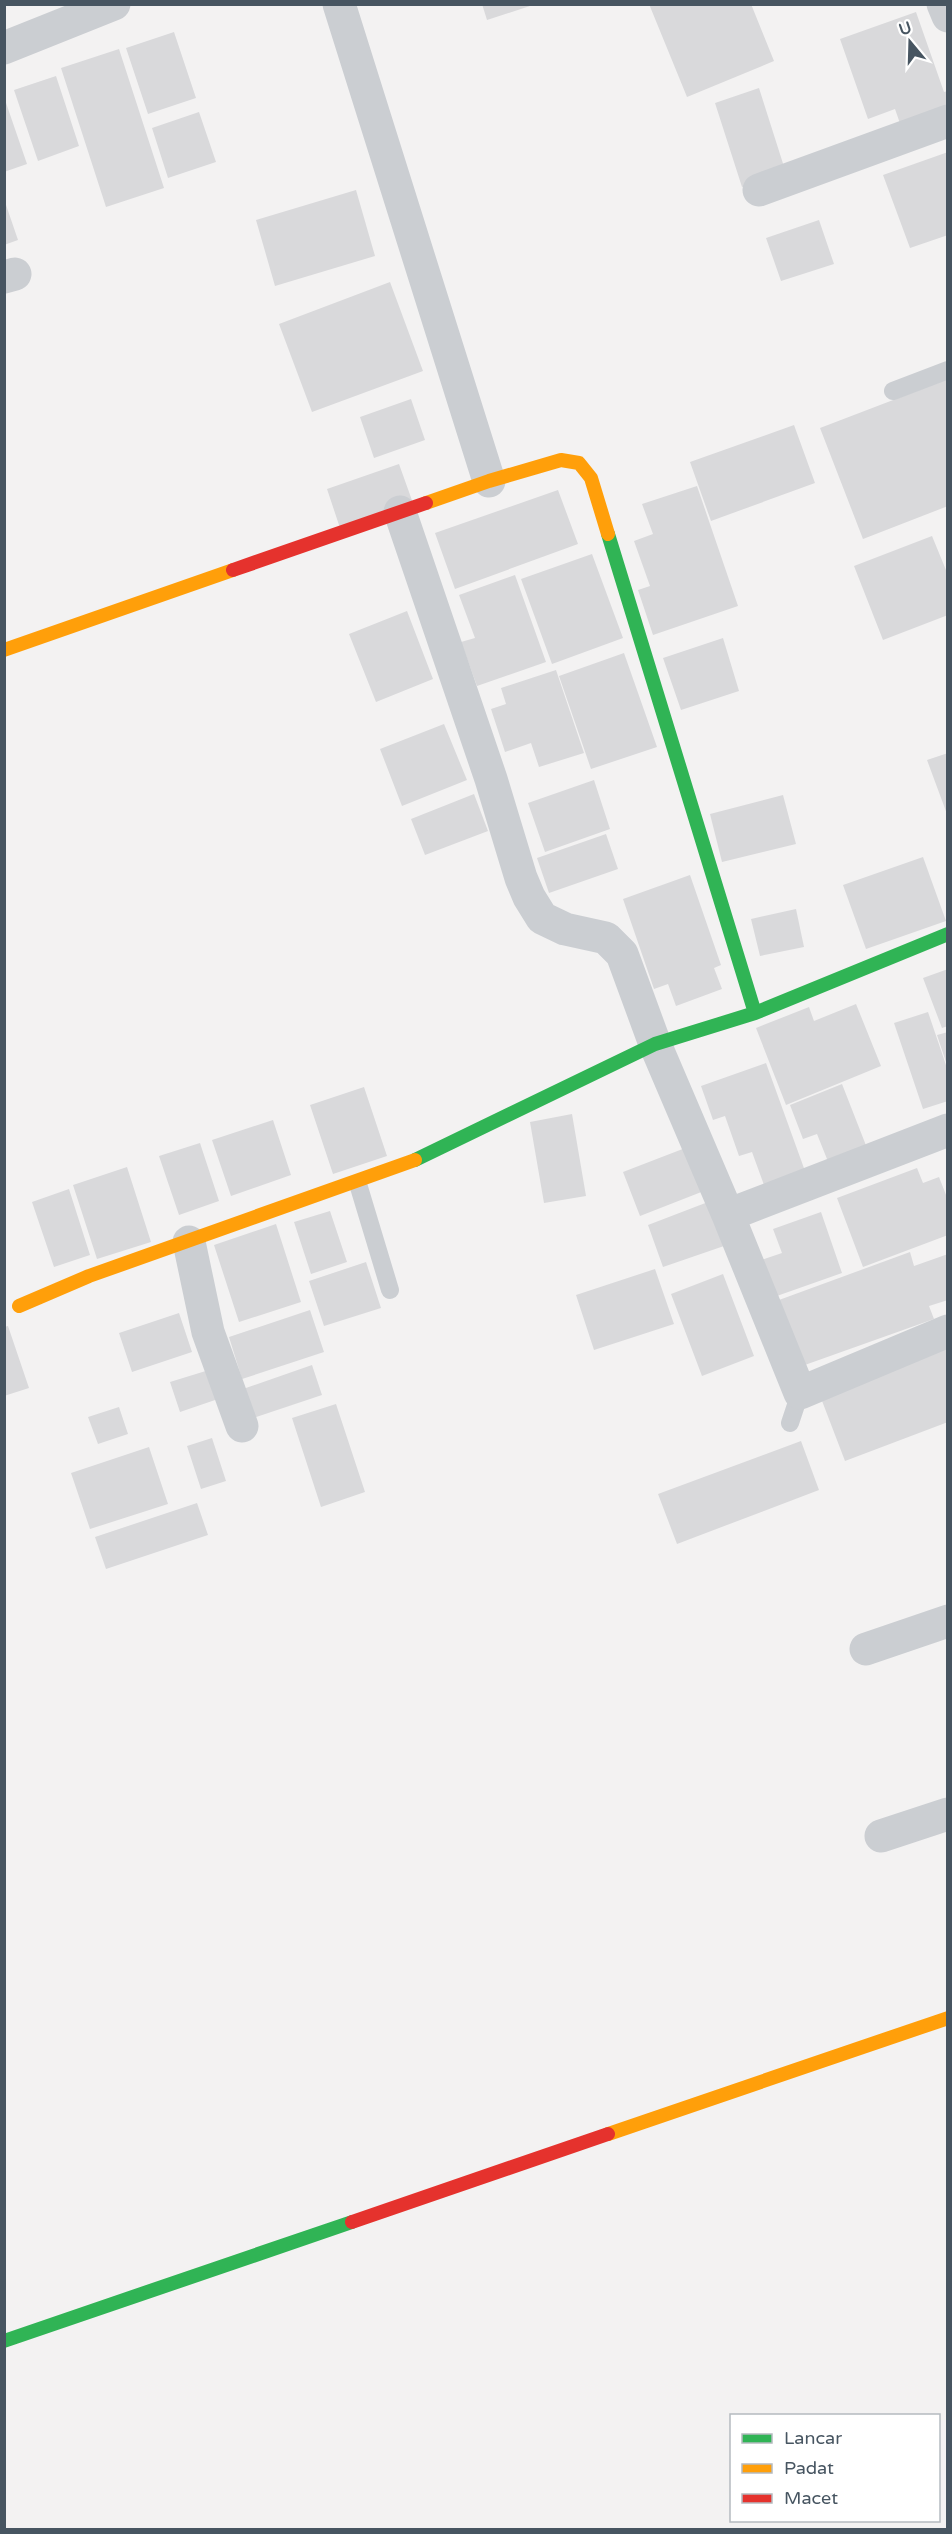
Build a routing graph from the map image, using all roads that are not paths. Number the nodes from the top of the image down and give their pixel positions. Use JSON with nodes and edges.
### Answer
{"nodes":[{"id":1,"x":114,"y":4,"type":"edge"},
{"id":2,"x":339,"y":4,"type":"edge"},
{"id":3,"x":943,"y":4,"type":"edge"},
{"id":4,"x":948,"y":16,"type":"edge"},
{"id":5,"x":4,"y":48,"type":"edge"},
{"id":6,"x":948,"y":121,"type":"edge"},
{"id":7,"x":759,"y":190,"type":"dead end"},
{"id":8,"x":948,"y":370,"type":"edge"},
{"id":9,"x":893,"y":391,"type":"dead end"},
{"id":10,"x":489,"y":481,"type":"junction"},
{"id":11,"x":400,"y":512,"type":"junction"},
{"id":12,"x":4,"y":650,"type":"edge"},
{"id":13,"x":948,"y":934,"type":"edge"},
{"id":14,"x":755,"y":1013,"type":"junction"},
{"id":15,"x":655,"y":1044,"type":"junction"},
{"id":16,"x":948,"y":1130,"type":"edge"},
{"id":17,"x":358,"y":1184,"type":"junction"},
{"id":18,"x":728,"y":1215,"type":"junction"},
{"id":19,"x":189,"y":1242,"type":"junction"},
{"id":20,"x":390,"y":1290,"type":"dead end"},
{"id":21,"x":20,"y":1306,"type":"dead end"},
{"id":22,"x":948,"y":1331,"type":"edge"},
{"id":23,"x":242,"y":1426,"type":"dead end"},
{"id":24,"x":948,"y":1621,"type":"edge"},
{"id":25,"x":866,"y":1649,"type":"dead end"},
{"id":26,"x":948,"y":1814,"type":"edge"},
{"id":27,"x":881,"y":1836,"type":"dead end"},
{"id":28,"x":948,"y":2018,"type":"edge"},
{"id":29,"x":4,"y":2341,"type":"edge"}],
"edges":[{"from":1,"to":5,"type":"street"},
{"from":2,"to":10,"type":"street"},
{"from":3,"to":4,"type":"street"},
{"from":6,"to":7,"type":"street"},
{"from":8,"to":9,"type":"lane"},
{"from":10,"to":11,"type":"street"},
{"from":10,"to":14,"type":"street"},
{"from":11,"to":12,"type":"street"},
{"from":11,"to":15,"type":"street"},
{"from":13,"to":14,"type":"street"},
{"from":14,"to":15,"type":"street"},
{"from":15,"to":17,"type":"street"},
{"from":15,"to":18,"type":"street"},
{"from":16,"to":18,"type":"street"},
{"from":17,"to":19,"type":"street"},
{"from":17,"to":20,"type":"lane"},
{"from":18,"to":22,"type":"street"},
{"from":19,"to":21,"type":"street"},
{"from":19,"to":23,"type":"street"},
{"from":24,"to":25,"type":"street"},
{"from":26,"to":27,"type":"street"},
{"from":28,"to":29,"type":"street"}]}
